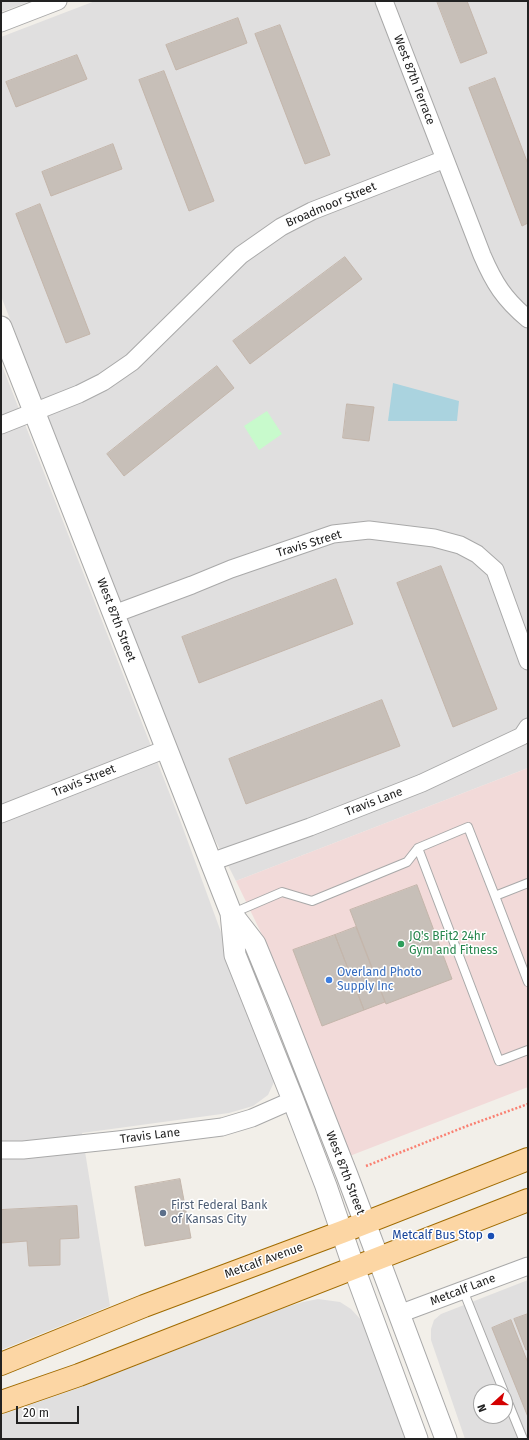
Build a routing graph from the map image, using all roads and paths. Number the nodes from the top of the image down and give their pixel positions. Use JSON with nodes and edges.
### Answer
{"nodes":[{"id":1,"x":58,"y":1,"type":"edge"},
{"id":2,"x":384,"y":1,"type":"edge"},
{"id":3,"x":1,"y":23,"type":"edge"},
{"id":4,"x":445,"y":159,"type":"junction"},
{"id":5,"x":528,"y":319,"type":"edge"},
{"id":6,"x":1,"y":327,"type":"edge"},
{"id":7,"x":34,"y":412,"type":"junction"},
{"id":8,"x":1,"y":425,"type":"edge"},
{"id":9,"x":114,"y":614,"type":"junction"},
{"id":10,"x":525,"y":654,"type":"edge"},
{"id":11,"x":528,"y":727,"type":"edge"},
{"id":12,"x":166,"y":749,"type":"junction"},
{"id":13,"x":1,"y":814,"type":"edge"},
{"id":14,"x":418,"y":848,"type":"junction"},
{"id":15,"x":211,"y":862,"type":"junction"},
{"id":16,"x":528,"y":883,"type":"edge"},
{"id":17,"x":495,"y":896,"type":"junction"},
{"id":18,"x":231,"y":913,"type":"junction"},
{"id":19,"x":528,"y":982,"type":"edge"},
{"id":20,"x":528,"y":1050,"type":"edge"},
{"id":21,"x":293,"y":1100,"type":"junction"},
{"id":22,"x":528,"y":1104,"type":"edge"},
{"id":23,"x":1,"y":1150,"type":"edge"},
{"id":24,"x":528,"y":1159,"type":"edge"},
{"id":25,"x":347,"y":1175,"type":"junction"},
{"id":26,"x":528,"y":1200,"type":"edge"},
{"id":27,"x":364,"y":1223,"type":"junction"},
{"id":28,"x":342,"y":1232,"type":"junction"},
{"id":29,"x":378,"y":1258,"type":"junction"},
{"id":30,"x":528,"y":1266,"type":"edge"},
{"id":31,"x":354,"y":1268,"type":"junction"},
{"id":32,"x":463,"y":1290,"type":"junction"},
{"id":33,"x":399,"y":1314,"type":"junction"},
{"id":34,"x":1,"y":1364,"type":"edge"},
{"id":35,"x":501,"y":1384,"type":"edge"},
{"id":36,"x":1,"y":1402,"type":"edge"},
{"id":37,"x":513,"y":1415,"type":"edge"},
{"id":38,"x":414,"y":1438,"type":"edge"},
{"id":39,"x":446,"y":1439,"type":"edge"},
{"id":40,"x":523,"y":1439,"type":"edge"}],
"edges":[{"from":1,"to":3,"type":"street"},
{"from":2,"to":4,"type":"street","name":"West 87th Terrace"},
{"from":4,"to":5,"type":"street"},
{"from":4,"to":7,"type":"street","name":"Broadmoor Street"},
{"from":6,"to":7,"type":"street","name":"West 87th Street"},
{"from":7,"to":8,"type":"street","name":"Broadmoor Street"},
{"from":7,"to":9,"type":"street","name":"West 87th Street"},
{"from":9,"to":10,"type":"street","name":"Travis Street"},
{"from":9,"to":12,"type":"street","name":"West 87th Street"},
{"from":11,"to":15,"type":"street","name":"Travis Lane"},
{"from":12,"to":13,"type":"street","name":"Travis Street"},
{"from":12,"to":15,"type":"street","name":"West 87th Street"},
{"from":14,"to":17,"type":"lane"},
{"from":14,"to":18,"type":"lane"},
{"from":14,"to":20,"type":"lane"},
{"from":15,"to":18,"type":"street","name":"West 87th Street"},
{"from":16,"to":17,"type":"lane"},
{"from":17,"to":19,"type":"lane"},
{"from":18,"to":21,"type":"street","name":"West 87th Street"},
{"from":18,"to":25,"type":"street","name":"West 87th Street"},
{"from":21,"to":23,"type":"street","name":"Travis Lane"},
{"from":21,"to":28,"type":"street","name":"West 87th Street"},
{"from":22,"to":25,"type":"path"},
{"from":24,"to":27,"type":"main road","name":"Metcalf Avenue"},
{"from":25,"to":27,"type":"street","name":"West 87th Street"},
{"from":26,"to":29,"type":"main road"},
{"from":27,"to":28,"type":"main road","name":"Metcalf Avenue"},
{"from":27,"to":29,"type":"street","name":"West 87th Street"},
{"from":28,"to":31,"type":"street","name":"West 87th Street"},
{"from":28,"to":34,"type":"main road","name":"Metcalf Avenue"},
{"from":29,"to":31,"type":"main road"},
{"from":29,"to":33,"type":"street","name":"West 87th Street"},
{"from":30,"to":32,"type":"street","name":"Metcalf Lane"},
{"from":31,"to":36,"type":"main road"},
{"from":31,"to":38,"type":"street","name":"West 87th Street"},
{"from":32,"to":33,"type":"street","name":"Metcalf Lane"},
{"from":32,"to":35,"type":"lane"},
{"from":33,"to":39,"type":"street","name":"West 87th Street"},
{"from":37,"to":40,"type":"lane"}]}
